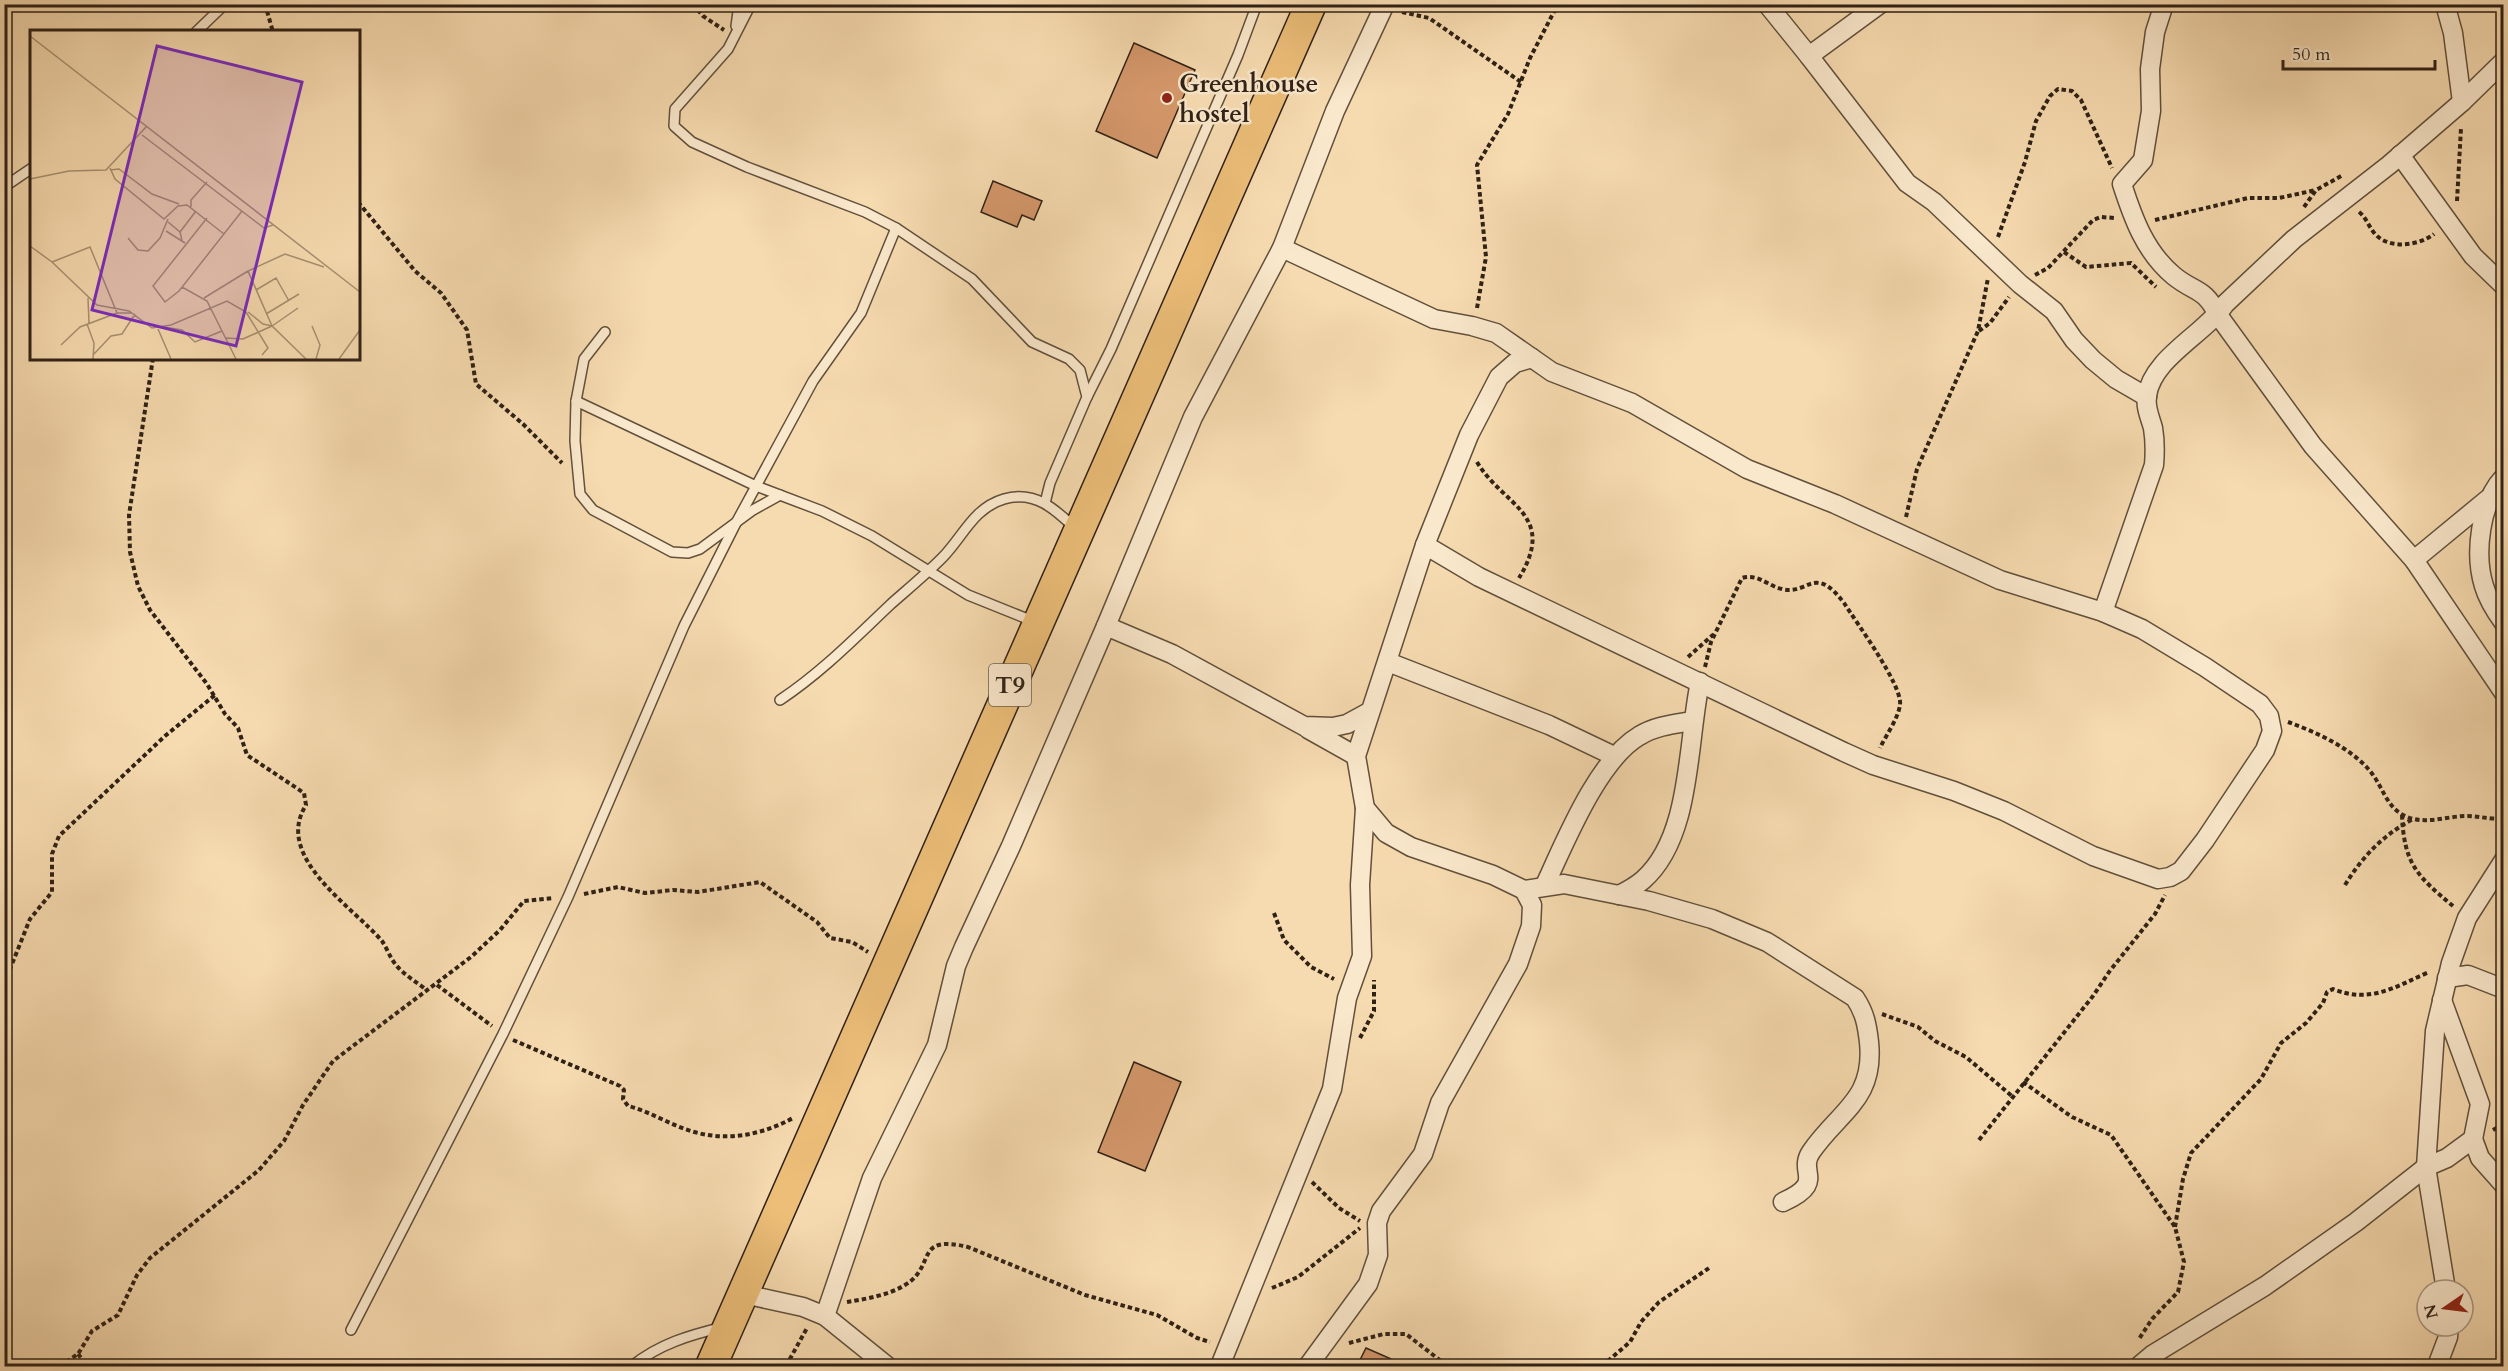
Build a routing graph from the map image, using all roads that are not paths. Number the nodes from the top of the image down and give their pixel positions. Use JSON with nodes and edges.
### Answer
{"nodes":[{"id":1,"x":225,"y":4,"type":"edge"},
{"id":2,"x":739,"y":4,"type":"edge"},
{"id":3,"x":752,"y":4,"type":"edge"},
{"id":4,"x":1257,"y":4,"type":"edge"},
{"id":5,"x":1311,"y":4,"type":"edge"},
{"id":6,"x":1767,"y":4,"type":"edge"},
{"id":7,"x":1880,"y":4,"type":"edge"},
{"id":8,"x":2164,"y":4,"type":"edge"},
{"id":9,"x":2445,"y":4,"type":"edge"},
{"id":10,"x":1384,"y":8,"type":"edge"},
{"id":11,"x":198,"y":30,"type":"edge"},
{"id":12,"x":735,"y":36,"type":"junction"},
{"id":13,"x":1809,"y":56,"type":"junction"},
{"id":14,"x":2504,"y":61,"type":"edge"},
{"id":15,"x":2462,"y":102,"type":"junction"},
{"id":16,"x":2400,"y":155,"type":"junction"},
{"id":17,"x":30,"y":169,"type":"edge"},
{"id":18,"x":4,"y":187,"type":"edge"},
{"id":19,"x":896,"y":228,"type":"junction"},
{"id":20,"x":1282,"y":248,"type":"junction"},
{"id":21,"x":2504,"y":286,"type":"edge"},
{"id":22,"x":2218,"y":315,"type":"junction"},
{"id":23,"x":605,"y":332,"type":"dead end"},
{"id":24,"x":1532,"y":358,"type":"junction"},
{"id":25,"x":1087,"y":397,"type":"junction"},
{"id":26,"x":2147,"y":397,"type":"junction"},
{"id":27,"x":576,"y":401,"type":"junction"},
{"id":28,"x":2504,"y":477,"type":"edge"},
{"id":29,"x":756,"y":486,"type":"junction"},
{"id":30,"x":780,"y":495,"type":"junction"},
{"id":31,"x":2488,"y":498,"type":"junction"},
{"id":32,"x":1045,"y":503,"type":"junction"},
{"id":33,"x":736,"y":523,"type":"junction"},
{"id":34,"x":1078,"y":531,"type":"junction"},
{"id":35,"x":1425,"y":545,"type":"junction"},
{"id":36,"x":2414,"y":560,"type":"junction"},
{"id":37,"x":928,"y":571,"type":"junction"},
{"id":38,"x":2103,"y":612,"type":"junction"},
{"id":39,"x":2504,"y":623,"type":"edge"},
{"id":40,"x":1038,"y":624,"type":"junction"},
{"id":41,"x":1107,"y":626,"type":"junction"},
{"id":42,"x":1388,"y":662,"type":"junction"},
{"id":43,"x":1700,"y":682,"type":"junction"},
{"id":44,"x":2501,"y":682,"type":"edge"},
{"id":45,"x":780,"y":700,"type":"dead end"},
{"id":46,"x":1369,"y":712,"type":"junction"},
{"id":47,"x":1692,"y":721,"type":"junction"},
{"id":48,"x":1304,"y":726,"type":"junction"},
{"id":49,"x":1356,"y":756,"type":"junction"},
{"id":50,"x":1614,"y":756,"type":"junction"},
{"id":51,"x":1365,"y":808,"type":"junction"},
{"id":52,"x":2504,"y":860,"type":"edge"},
{"id":53,"x":1545,"y":885,"type":"junction"},
{"id":54,"x":1524,"y":890,"type":"junction"},
{"id":55,"x":1619,"y":895,"type":"junction"},
{"id":56,"x":2449,"y":970,"type":"junction"},
{"id":57,"x":2504,"y":989,"type":"edge"},
{"id":58,"x":2442,"y":1000,"type":"junction"},
{"id":59,"x":2474,"y":1139,"type":"junction"},
{"id":60,"x":2426,"y":1167,"type":"junction"},
{"id":61,"x":2504,"y":1185,"type":"edge"},
{"id":62,"x":1783,"y":1202,"type":"dead end"},
{"id":63,"x":2444,"y":1278,"type":"edge"},
{"id":64,"x":744,"y":1294,"type":"junction"},
{"id":65,"x":827,"y":1311,"type":"junction"},
{"id":66,"x":730,"y":1325,"type":"junction"},
{"id":67,"x":351,"y":1330,"type":"dead end"},
{"id":68,"x":2448,"y":1338,"type":"edge"},
{"id":69,"x":632,"y":1366,"type":"edge"},
{"id":70,"x":711,"y":1366,"type":"edge"},
{"id":71,"x":887,"y":1366,"type":"edge"},
{"id":72,"x":1220,"y":1366,"type":"edge"},
{"id":73,"x":1308,"y":1366,"type":"edge"},
{"id":74,"x":2139,"y":1366,"type":"edge"},
{"id":75,"x":2437,"y":1366,"type":"edge"}],
"edges":[{"from":1,"to":11,"type":"lane"},
{"from":2,"to":12,"type":"lane"},
{"from":3,"to":12,"type":"lane"},
{"from":4,"to":25,"type":"lane"},
{"from":5,"to":34,"type":"highway","number":"T9"},
{"from":6,"to":13,"type":"street"},
{"from":7,"to":13,"type":"street"},
{"from":8,"to":22,"type":"street"},
{"from":9,"to":15,"type":"street"},
{"from":10,"to":20,"type":"street"},
{"from":12,"to":19,"type":"lane"},
{"from":13,"to":26,"type":"street"},
{"from":14,"to":15,"type":"street"},
{"from":15,"to":16,"type":"street"},
{"from":16,"to":21,"type":"street"},
{"from":16,"to":22,"type":"street"},
{"from":17,"to":18,"type":"lane"},
{"from":19,"to":25,"type":"lane"},
{"from":19,"to":29,"type":"lane"},
{"from":20,"to":24,"type":"street"},
{"from":20,"to":41,"type":"street"},
{"from":22,"to":26,"type":"street"},
{"from":22,"to":36,"type":"street"},
{"from":23,"to":27,"type":"lane"},
{"from":24,"to":35,"type":"street"},
{"from":24,"to":38,"type":"street"},
{"from":25,"to":32,"type":"lane"},
{"from":26,"to":38,"type":"street"},
{"from":27,"to":29,"type":"lane"},
{"from":27,"to":33,"type":"lane"},
{"from":28,"to":31,"type":"street"},
{"from":29,"to":30,"type":"lane"},
{"from":29,"to":33,"type":"lane"},
{"from":30,"to":33,"type":"lane"},
{"from":30,"to":37,"type":"lane"},
{"from":31,"to":36,"type":"street"},
{"from":31,"to":39,"type":"street"},
{"from":32,"to":34,"type":"lane"},
{"from":32,"to":37,"type":"lane"},
{"from":33,"to":67,"type":"lane"},
{"from":34,"to":40,"type":"highway","number":"T9"},
{"from":35,"to":42,"type":"street"},
{"from":35,"to":43,"type":"street"},
{"from":36,"to":44,"type":"street"},
{"from":37,"to":40,"type":"lane"},
{"from":37,"to":45,"type":"lane"},
{"from":38,"to":43,"type":"street"},
{"from":40,"to":64,"type":"highway","number":"T9"},
{"from":41,"to":48,"type":"street"},
{"from":41,"to":65,"type":"street"},
{"from":42,"to":46,"type":"street"},
{"from":42,"to":50,"type":"street"},
{"from":43,"to":47,"type":"street"},
{"from":46,"to":48,"type":"street"},
{"from":46,"to":49,"type":"street"},
{"from":47,"to":50,"type":"street"},
{"from":47,"to":55,"type":"street"},
{"from":48,"to":49,"type":"street"},
{"from":49,"to":51,"type":"street"},
{"from":50,"to":53,"type":"street"},
{"from":51,"to":54,"type":"street"},
{"from":51,"to":72,"type":"street"},
{"from":52,"to":56,"type":"street"},
{"from":53,"to":54,"type":"street"},
{"from":53,"to":55,"type":"street"},
{"from":54,"to":73,"type":"street"},
{"from":55,"to":62,"type":"street"},
{"from":56,"to":57,"type":"street"},
{"from":56,"to":58,"type":"street"},
{"from":58,"to":59,"type":"street"},
{"from":58,"to":60,"type":"street"},
{"from":59,"to":60,"type":"street"},
{"from":59,"to":61,"type":"street"},
{"from":60,"to":63,"type":"street"},
{"from":60,"to":74,"type":"street"},
{"from":64,"to":65,"type":"street"},
{"from":64,"to":66,"type":"highway","number":"T9"},
{"from":65,"to":71,"type":"street"},
{"from":66,"to":69,"type":"lane"},
{"from":66,"to":70,"type":"highway","number":"T9"},
{"from":68,"to":75,"type":"street"}]}
